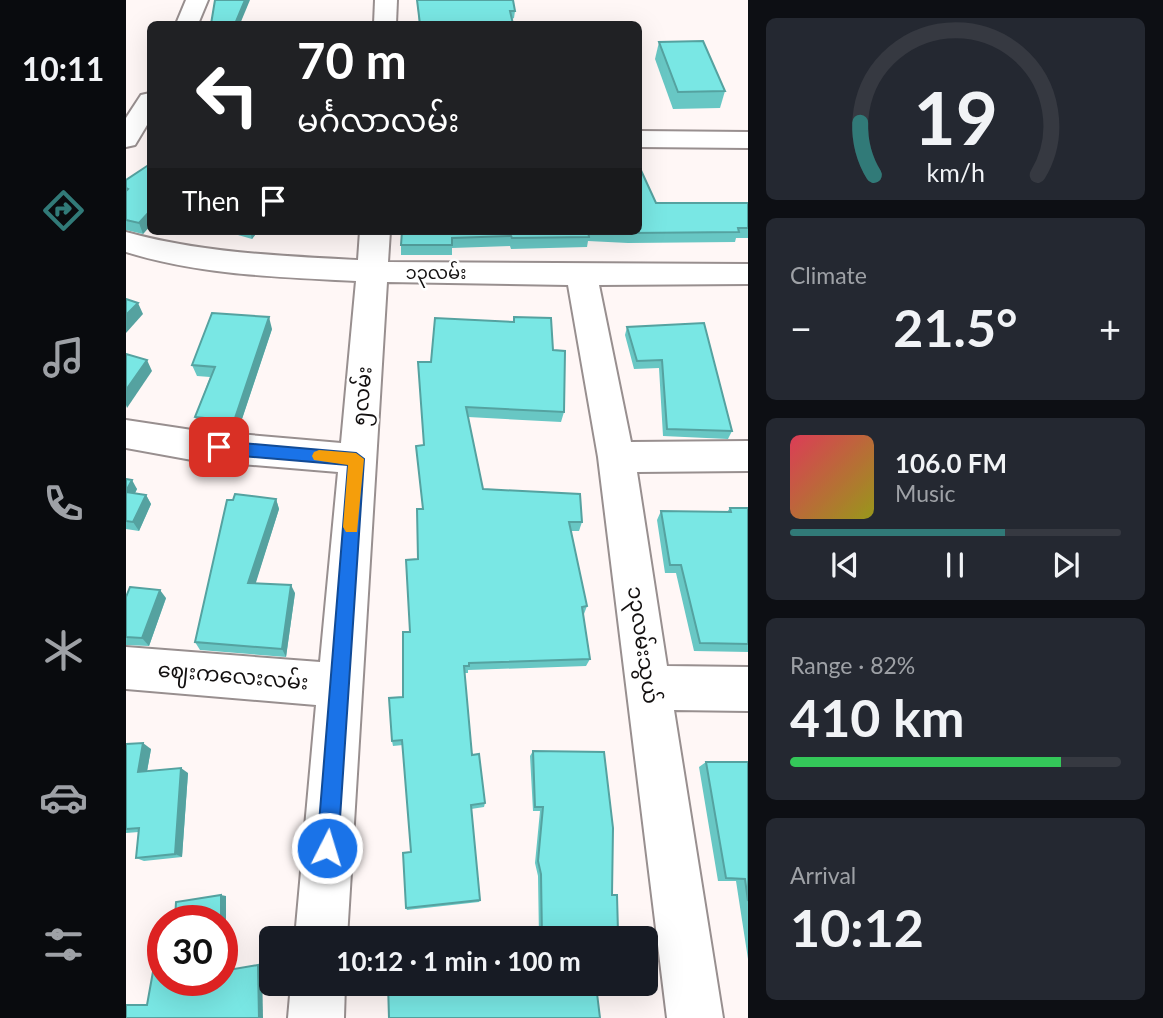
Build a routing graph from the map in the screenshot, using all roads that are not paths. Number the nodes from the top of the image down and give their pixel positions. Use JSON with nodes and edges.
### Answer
{"nodes":[{"id":1,"x":197,"y":0,"type":"edge"},
{"id":2,"x":386,"y":0,"type":"edge"},
{"id":3,"x":188,"y":21,"type":"edge"},
{"id":4,"x":385,"y":21,"type":"edge"},
{"id":5,"x":147,"y":105,"type":"edge"},
{"id":6,"x":126,"y":139,"type":"edge"},
{"id":7,"x":642,"y":139,"type":"edge"},
{"id":8,"x":748,"y":140,"type":"edge"},
{"id":9,"x":375,"y":235,"type":"edge"},
{"id":10,"x":126,"y":242,"type":"edge"},
{"id":11,"x":373,"y":272,"type":"junction"},
{"id":12,"x":581,"y":274,"type":"junction"},
{"id":13,"x":748,"y":274,"type":"edge"},
{"id":14,"x":126,"y":434,"type":"edge"},
{"id":15,"x":748,"y":456,"type":"edge"},
{"id":16,"x":616,"y":457,"type":"junction"},
{"id":17,"x":356,"y":459,"type":"junction"},
{"id":18,"x":126,"y":668,"type":"edge"},
{"id":19,"x":340,"y":685,"type":"junction"},
{"id":20,"x":649,"y":688,"type":"junction"},
{"id":21,"x":748,"y":689,"type":"edge"},
{"id":22,"x":322,"y":926,"type":"edge"},
{"id":23,"x":317,"y":996,"type":"edge"},
{"id":24,"x":316,"y":1018,"type":"edge"},
{"id":25,"x":695,"y":1018,"type":"edge"}],
"edges":[{"from":1,"to":3,"type":"street"},
{"from":2,"to":4,"type":"street"},
{"from":5,"to":6,"type":"street"},
{"from":7,"to":8,"type":"street"},
{"from":9,"to":11,"type":"street","name":"၅လမ်း"},
{"from":10,"to":11,"type":"street","name":"၁၃လမ်း"},
{"from":11,"to":12,"type":"street","name":"၁၃လမ်း"},
{"from":11,"to":17,"type":"street","name":"၅လမ်း"},
{"from":12,"to":13,"type":"street","name":"၁၃လမ်း"},
{"from":12,"to":16,"type":"street","name":"၁၃လမ်းသွယ်"},
{"from":14,"to":17,"type":"street"},
{"from":15,"to":16,"type":"street"},
{"from":16,"to":20,"type":"street","name":"၁၃လမ်းသွယ်"},
{"from":17,"to":19,"type":"street","name":"၅လမ်း"},
{"from":18,"to":19,"type":"street","name":"ဈေးကလေးလမ်း"},
{"from":19,"to":22,"type":"street","name":"၅လမ်း"},
{"from":20,"to":21,"type":"street"},
{"from":20,"to":25,"type":"street","name":"၁၃လမ်းသွယ်"},
{"from":23,"to":24,"type":"street"}]}
